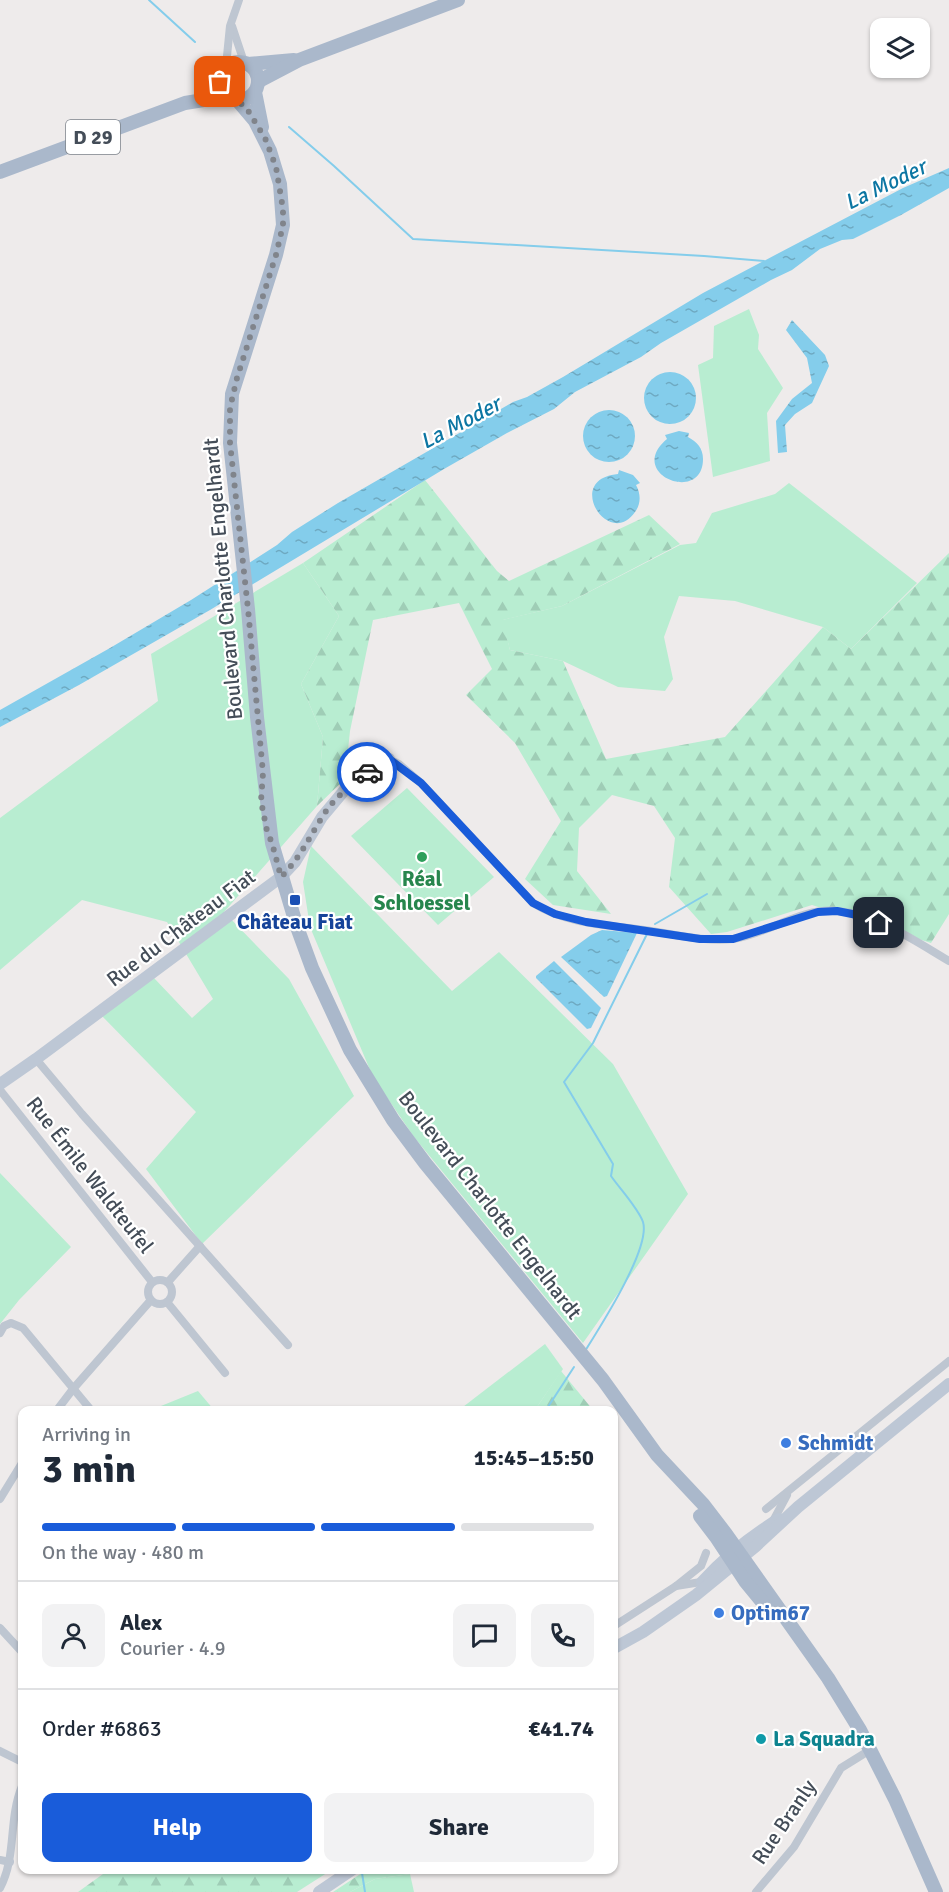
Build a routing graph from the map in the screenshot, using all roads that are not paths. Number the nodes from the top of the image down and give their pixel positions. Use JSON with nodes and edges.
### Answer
{"nodes":[{"id":1,"x":239,"y":0,"type":"edge"},
{"id":2,"x":458,"y":0,"type":"edge"},
{"id":3,"x":232,"y":19,"type":"junction"},
{"id":4,"x":299,"y":60,"type":"junction"},
{"id":5,"x":246,"y":63,"type":"junction"},
{"id":6,"x":223,"y":71,"type":"junction"},
{"id":7,"x":257,"y":86,"type":"junction"},
{"id":8,"x":233,"y":98,"type":"junction"},
{"id":9,"x":185,"y":103,"type":"junction"},
{"id":10,"x":265,"y":138,"type":"junction"},
{"id":11,"x":0,"y":172,"type":"edge"},
{"id":12,"x":389,"y":759,"type":"joint"},
{"id":13,"x":281,"y":877,"type":"junction"},
{"id":14,"x":949,"y":961,"type":"edge"},
{"id":15,"x":36,"y":1059,"type":"junction"},
{"id":16,"x":0,"y":1084,"type":"edge"},
{"id":17,"x":0,"y":1090,"type":"edge"},
{"id":18,"x":200,"y":1246,"type":"junction"},
{"id":19,"x":152,"y":1282,"type":"junction"},
{"id":20,"x":168,"y":1282,"type":"junction"},
{"id":21,"x":151,"y":1300,"type":"junction"},
{"id":22,"x":167,"y":1302,"type":"junction"},
{"id":23,"x":0,"y":1333,"type":"edge"},
{"id":24,"x":288,"y":1346,"type":"dead end"},
{"id":25,"x":949,"y":1361,"type":"edge"},
{"id":26,"x":225,"y":1373,"type":"dead end"},
{"id":27,"x":949,"y":1379,"type":"edge"},
{"id":28,"x":949,"y":1384,"type":"edge"},
{"id":29,"x":73,"y":1389,"type":"junction"},
{"id":30,"x":928,"y":1399,"type":"junction"},
{"id":31,"x":60,"y":1406,"type":"edge"},
{"id":32,"x":88,"y":1406,"type":"edge"},
{"id":33,"x":18,"y":1470,"type":"edge"},
{"id":34,"x":789,"y":1492,"type":"junction"},
{"id":35,"x":0,"y":1499,"type":"edge"},
{"id":36,"x":798,"y":1508,"type":"junction"},
{"id":37,"x":766,"y":1509,"type":"dead end"},
{"id":38,"x":771,"y":1524,"type":"junction"},
{"id":39,"x":706,"y":1553,"type":"dead end"},
{"id":40,"x":735,"y":1557,"type":"junction"},
{"id":41,"x":702,"y":1582,"type":"junction"},
{"id":42,"x":676,"y":1586,"type":"junction"},
{"id":43,"x":618,"y":1623,"type":"edge"},
{"id":44,"x":0,"y":1628,"type":"edge"},
{"id":45,"x":625,"y":1640,"type":"junction"},
{"id":46,"x":618,"y":1645,"type":"edge"},
{"id":47,"x":18,"y":1648,"type":"edge"},
{"id":48,"x":870,"y":1750,"type":"junction"},
{"id":49,"x":0,"y":1751,"type":"edge"},
{"id":50,"x":18,"y":1760,"type":"edge"},
{"id":51,"x":18,"y":1800,"type":"edge"},
{"id":52,"x":12,"y":1848,"type":"junction"},
{"id":53,"x":18,"y":1849,"type":"edge"},
{"id":54,"x":0,"y":1860,"type":"edge"},
{"id":55,"x":10,"y":1862,"type":"junction"},
{"id":56,"x":346,"y":1874,"type":"edge"},
{"id":57,"x":0,"y":1888,"type":"edge"},
{"id":58,"x":319,"y":1892,"type":"edge"},
{"id":59,"x":756,"y":1892,"type":"edge"},
{"id":60,"x":936,"y":1892,"type":"edge"}],
"edges":[{"from":1,"to":3,"type":"street"},
{"from":2,"to":4,"type":"main road"},
{"from":3,"to":5,"type":"street"},
{"from":3,"to":6,"type":"street"},
{"from":4,"to":5,"type":"main road"},
{"from":4,"to":7,"type":"main road"},
{"from":5,"to":6,"type":"main road"},
{"from":5,"to":7,"type":"main road"},
{"from":6,"to":8,"type":"main road"},
{"from":6,"to":9,"type":"main road","number":"D 29"},
{"from":7,"to":8,"type":"main road"},
{"from":7,"to":10,"type":"main road","name":"Boulevard Charlotte Engelhardt"},
{"from":8,"to":9,"type":"main road","number":"D 29"},
{"from":8,"to":10,"type":"main road","name":"Boulevard Charlotte Engelhardt"},
{"from":9,"to":11,"type":"main road","number":"D 29"},
{"from":10,"to":13,"type":"main road","name":"Boulevard Charlotte Engelhardt"},
{"from":12,"to":13,"type":"street","name":"Rue du Château Fiat"},
{"from":12,"to":14,"type":"street","name":"Rue du Château Fiat"},
{"from":13,"to":15,"type":"street","name":"Rue du Château Fiat"},
{"from":13,"to":40,"type":"main road","name":"Boulevard Charlotte Engelhardt"},
{"from":15,"to":16,"type":"street","name":"Rue du Château Fiat"},
{"from":15,"to":18,"type":"street"},
{"from":17,"to":19,"type":"street","name":"Rue Émile Waldteufel"},
{"from":18,"to":20,"type":"street"},
{"from":18,"to":24,"type":"street"},
{"from":19,"to":20,"type":"street"},
{"from":19,"to":21,"type":"street"},
{"from":20,"to":22,"type":"street"},
{"from":21,"to":22,"type":"street"},
{"from":21,"to":29,"type":"street"},
{"from":22,"to":26,"type":"street"},
{"from":23,"to":29,"type":"street"},
{"from":25,"to":34,"type":"street"},
{"from":27,"to":30,"type":"street"},
{"from":28,"to":30,"type":"street"},
{"from":29,"to":31,"type":"street"},
{"from":29,"to":32,"type":"street"},
{"from":30,"to":36,"type":"street"},
{"from":33,"to":35,"type":"street"},
{"from":34,"to":37,"type":"street"},
{"from":34,"to":38,"type":"street"},
{"from":36,"to":38,"type":"street"},
{"from":36,"to":40,"type":"street"},
{"from":38,"to":40,"type":"street"},
{"from":39,"to":42,"type":"street"},
{"from":40,"to":41,"type":"street"},
{"from":40,"to":45,"type":"street"},
{"from":40,"to":48,"type":"main road","name":"Boulevard Charlotte Engelhardt"},
{"from":41,"to":42,"type":"street"},
{"from":41,"to":45,"type":"street"},
{"from":42,"to":43,"type":"street"},
{"from":44,"to":47,"type":"street"},
{"from":45,"to":46,"type":"street"},
{"from":48,"to":59,"type":"street","name":"Rue Branly"},
{"from":48,"to":60,"type":"main road","name":"Boulevard Charlotte Engelhardt"},
{"from":49,"to":50,"type":"street"},
{"from":51,"to":52,"type":"street"},
{"from":52,"to":53,"type":"street"},
{"from":52,"to":55,"type":"street"},
{"from":54,"to":55,"type":"street"},
{"from":55,"to":57,"type":"street"},
{"from":56,"to":58,"type":"street"}]}
